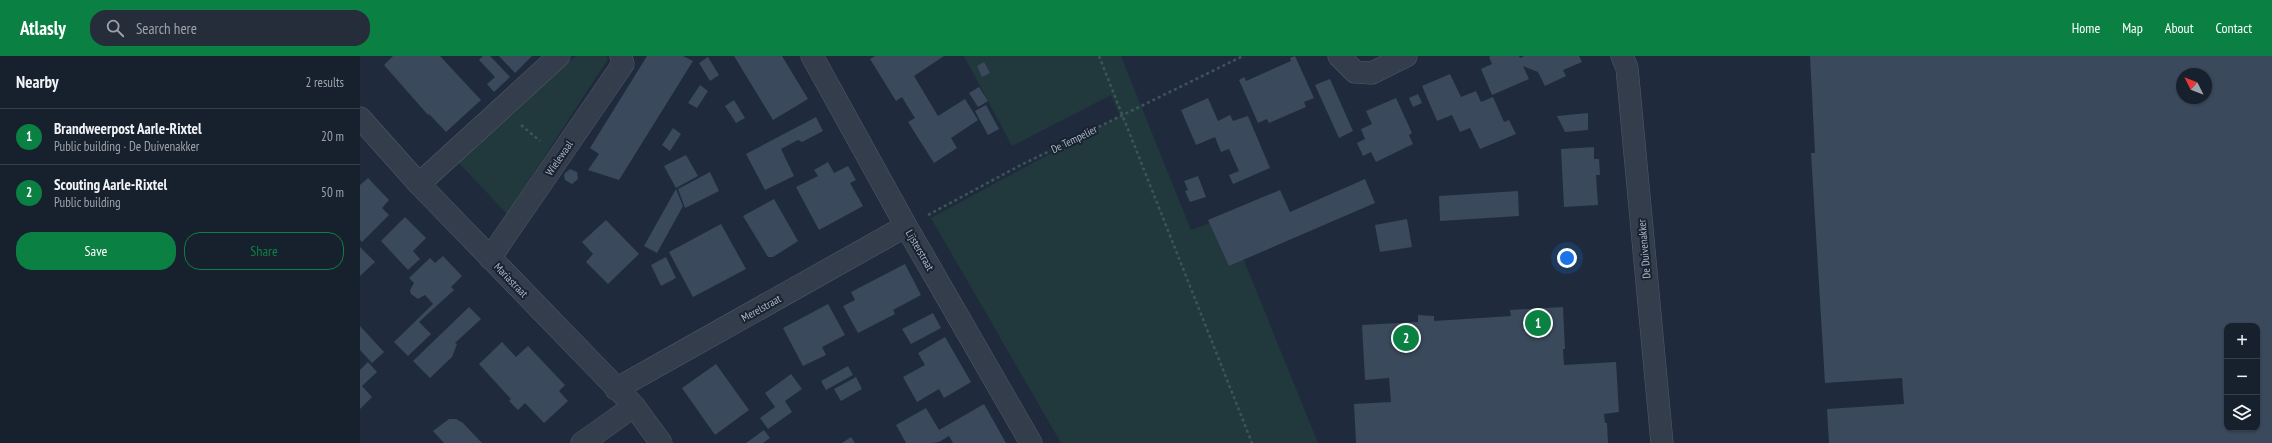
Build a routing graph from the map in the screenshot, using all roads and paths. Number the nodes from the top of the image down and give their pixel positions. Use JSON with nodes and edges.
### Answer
{"nodes":[{"id":1,"x":559,"y":56,"type":"edge"},
{"id":2,"x":621,"y":56,"type":"edge"},
{"id":3,"x":812,"y":56,"type":"edge"},
{"id":4,"x":1099,"y":56,"type":"edge"},
{"id":5,"x":1244,"y":56,"type":"edge"},
{"id":6,"x":1340,"y":56,"type":"edge"},
{"id":7,"x":1406,"y":56,"type":"edge"},
{"id":8,"x":1622,"y":56,"type":"edge"},
{"id":9,"x":501,"y":108,"type":"junction"},
{"id":10,"x":1123,"y":116,"type":"junction"},
{"id":11,"x":360,"y":118,"type":"edge"},
{"id":12,"x":559,"y":157,"type":"junction"},
{"id":13,"x":419,"y":184,"type":"junction"},
{"id":14,"x":906,"y":226,"type":"junction"},
{"id":15,"x":490,"y":258,"type":"junction"},
{"id":16,"x":616,"y":389,"type":"junction"},
{"id":17,"x":634,"y":406,"type":"junction"},
{"id":18,"x":582,"y":443,"type":"edge"},
{"id":19,"x":661,"y":443,"type":"edge"},
{"id":20,"x":1032,"y":443,"type":"edge"},
{"id":21,"x":1252,"y":443,"type":"edge"},
{"id":22,"x":1662,"y":443,"type":"edge"}],
"edges":[{"from":1,"to":9,"type":"street"},
{"from":2,"to":12,"type":"street","name":"Wielewaal"},
{"from":3,"to":14,"type":"street","name":"Lijsterstraat"},
{"from":4,"to":10,"type":"path"},
{"from":5,"to":10,"type":"path","name":"De Tempelier"},
{"from":6,"to":7,"type":"street"},
{"from":8,"to":22,"type":"street","name":"De Duivenakker"},
{"from":9,"to":12,"type":"path"},
{"from":9,"to":13,"type":"street"},
{"from":10,"to":14,"type":"path","name":"De Tempelier"},
{"from":10,"to":21,"type":"path"},
{"from":11,"to":13,"type":"street","name":"Mariastraat"},
{"from":12,"to":15,"type":"street","name":"Wielewaal"},
{"from":13,"to":15,"type":"street","name":"Mariastraat"},
{"from":14,"to":16,"type":"street","name":"Merelstraat"},
{"from":14,"to":20,"type":"street","name":"Lijsterstraat"},
{"from":15,"to":16,"type":"street","name":"Mariastraat"},
{"from":16,"to":17,"type":"street","name":"Mariastraat"},
{"from":17,"to":18,"type":"street"},
{"from":17,"to":19,"type":"street","name":"Mariastraat"}]}
